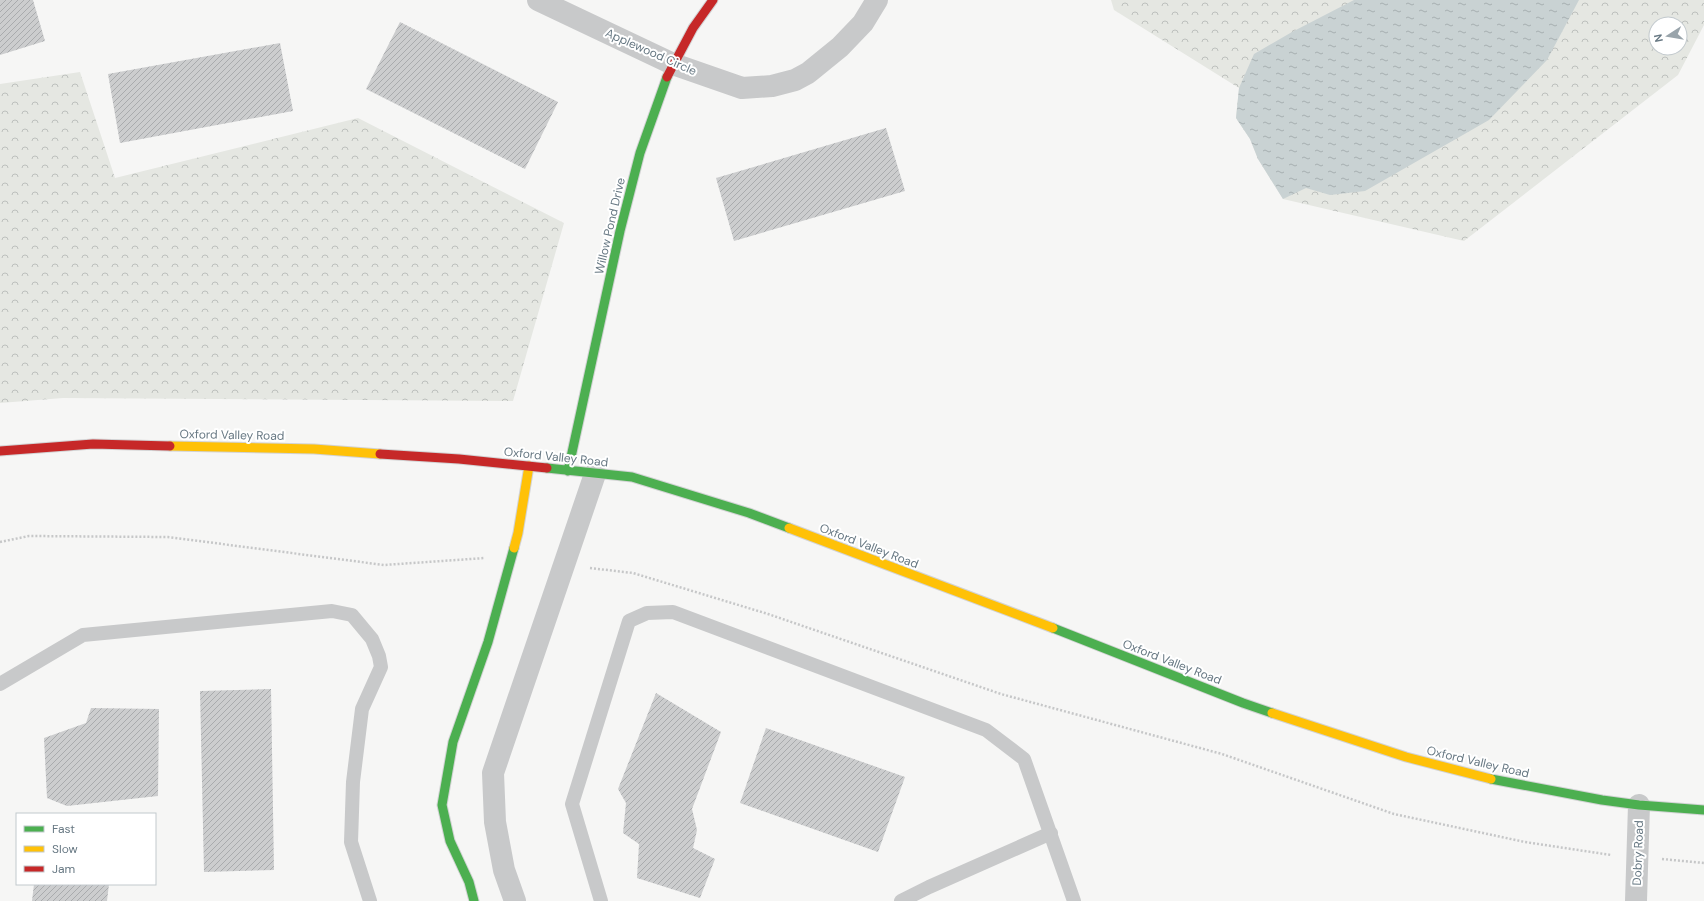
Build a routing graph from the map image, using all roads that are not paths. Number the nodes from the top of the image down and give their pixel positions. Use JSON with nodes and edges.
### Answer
{"nodes":[{"id":1,"x":538,"y":0,"type":"edge"},
{"id":2,"x":713,"y":0,"type":"edge"},
{"id":3,"x":877,"y":0,"type":"edge"},
{"id":4,"x":673,"y":64,"type":"junction"},
{"id":5,"x":0,"y":450,"type":"edge"},
{"id":6,"x":529,"y":466,"type":"junction"},
{"id":7,"x":568,"y":471,"type":"junction"},
{"id":8,"x":595,"y":474,"type":"junction"},
{"id":9,"x":0,"y":684,"type":"edge"},
{"id":10,"x":1639,"y":805,"type":"junction"},
{"id":11,"x":1704,"y":810,"type":"edge"},
{"id":12,"x":1051,"y":833,"type":"junction"},
{"id":13,"x":370,"y":901,"type":"edge"},
{"id":14,"x":474,"y":901,"type":"edge"},
{"id":15,"x":515,"y":901,"type":"edge"},
{"id":16,"x":601,"y":901,"type":"edge"},
{"id":17,"x":901,"y":901,"type":"edge"},
{"id":18,"x":1074,"y":901,"type":"edge"},
{"id":19,"x":1636,"y":901,"type":"edge"}],
"edges":[{"from":1,"to":4,"type":"street","name":"Applewood Circle"},
{"from":2,"to":4,"type":"main road","name":"Willow Pond Drive"},
{"from":3,"to":4,"type":"street","name":"Applewood Circle"},
{"from":4,"to":7,"type":"main road","name":"Willow Pond Drive"},
{"from":5,"to":6,"type":"main road","name":"Oxford Valley Road"},
{"from":6,"to":7,"type":"main road","name":"Oxford Valley Road"},
{"from":6,"to":14,"type":"main road"},
{"from":7,"to":8,"type":"main road","name":"Oxford Valley Road"},
{"from":8,"to":10,"type":"main road","name":"Oxford Valley Road"},
{"from":8,"to":15,"type":"street"},
{"from":9,"to":13,"type":"lane"},
{"from":10,"to":11,"type":"main road","name":"Oxford Valley Road"},
{"from":10,"to":19,"type":"street","name":"Dobry Road"},
{"from":12,"to":16,"type":"lane"},
{"from":12,"to":17,"type":"lane"},
{"from":12,"to":18,"type":"lane"}]}
